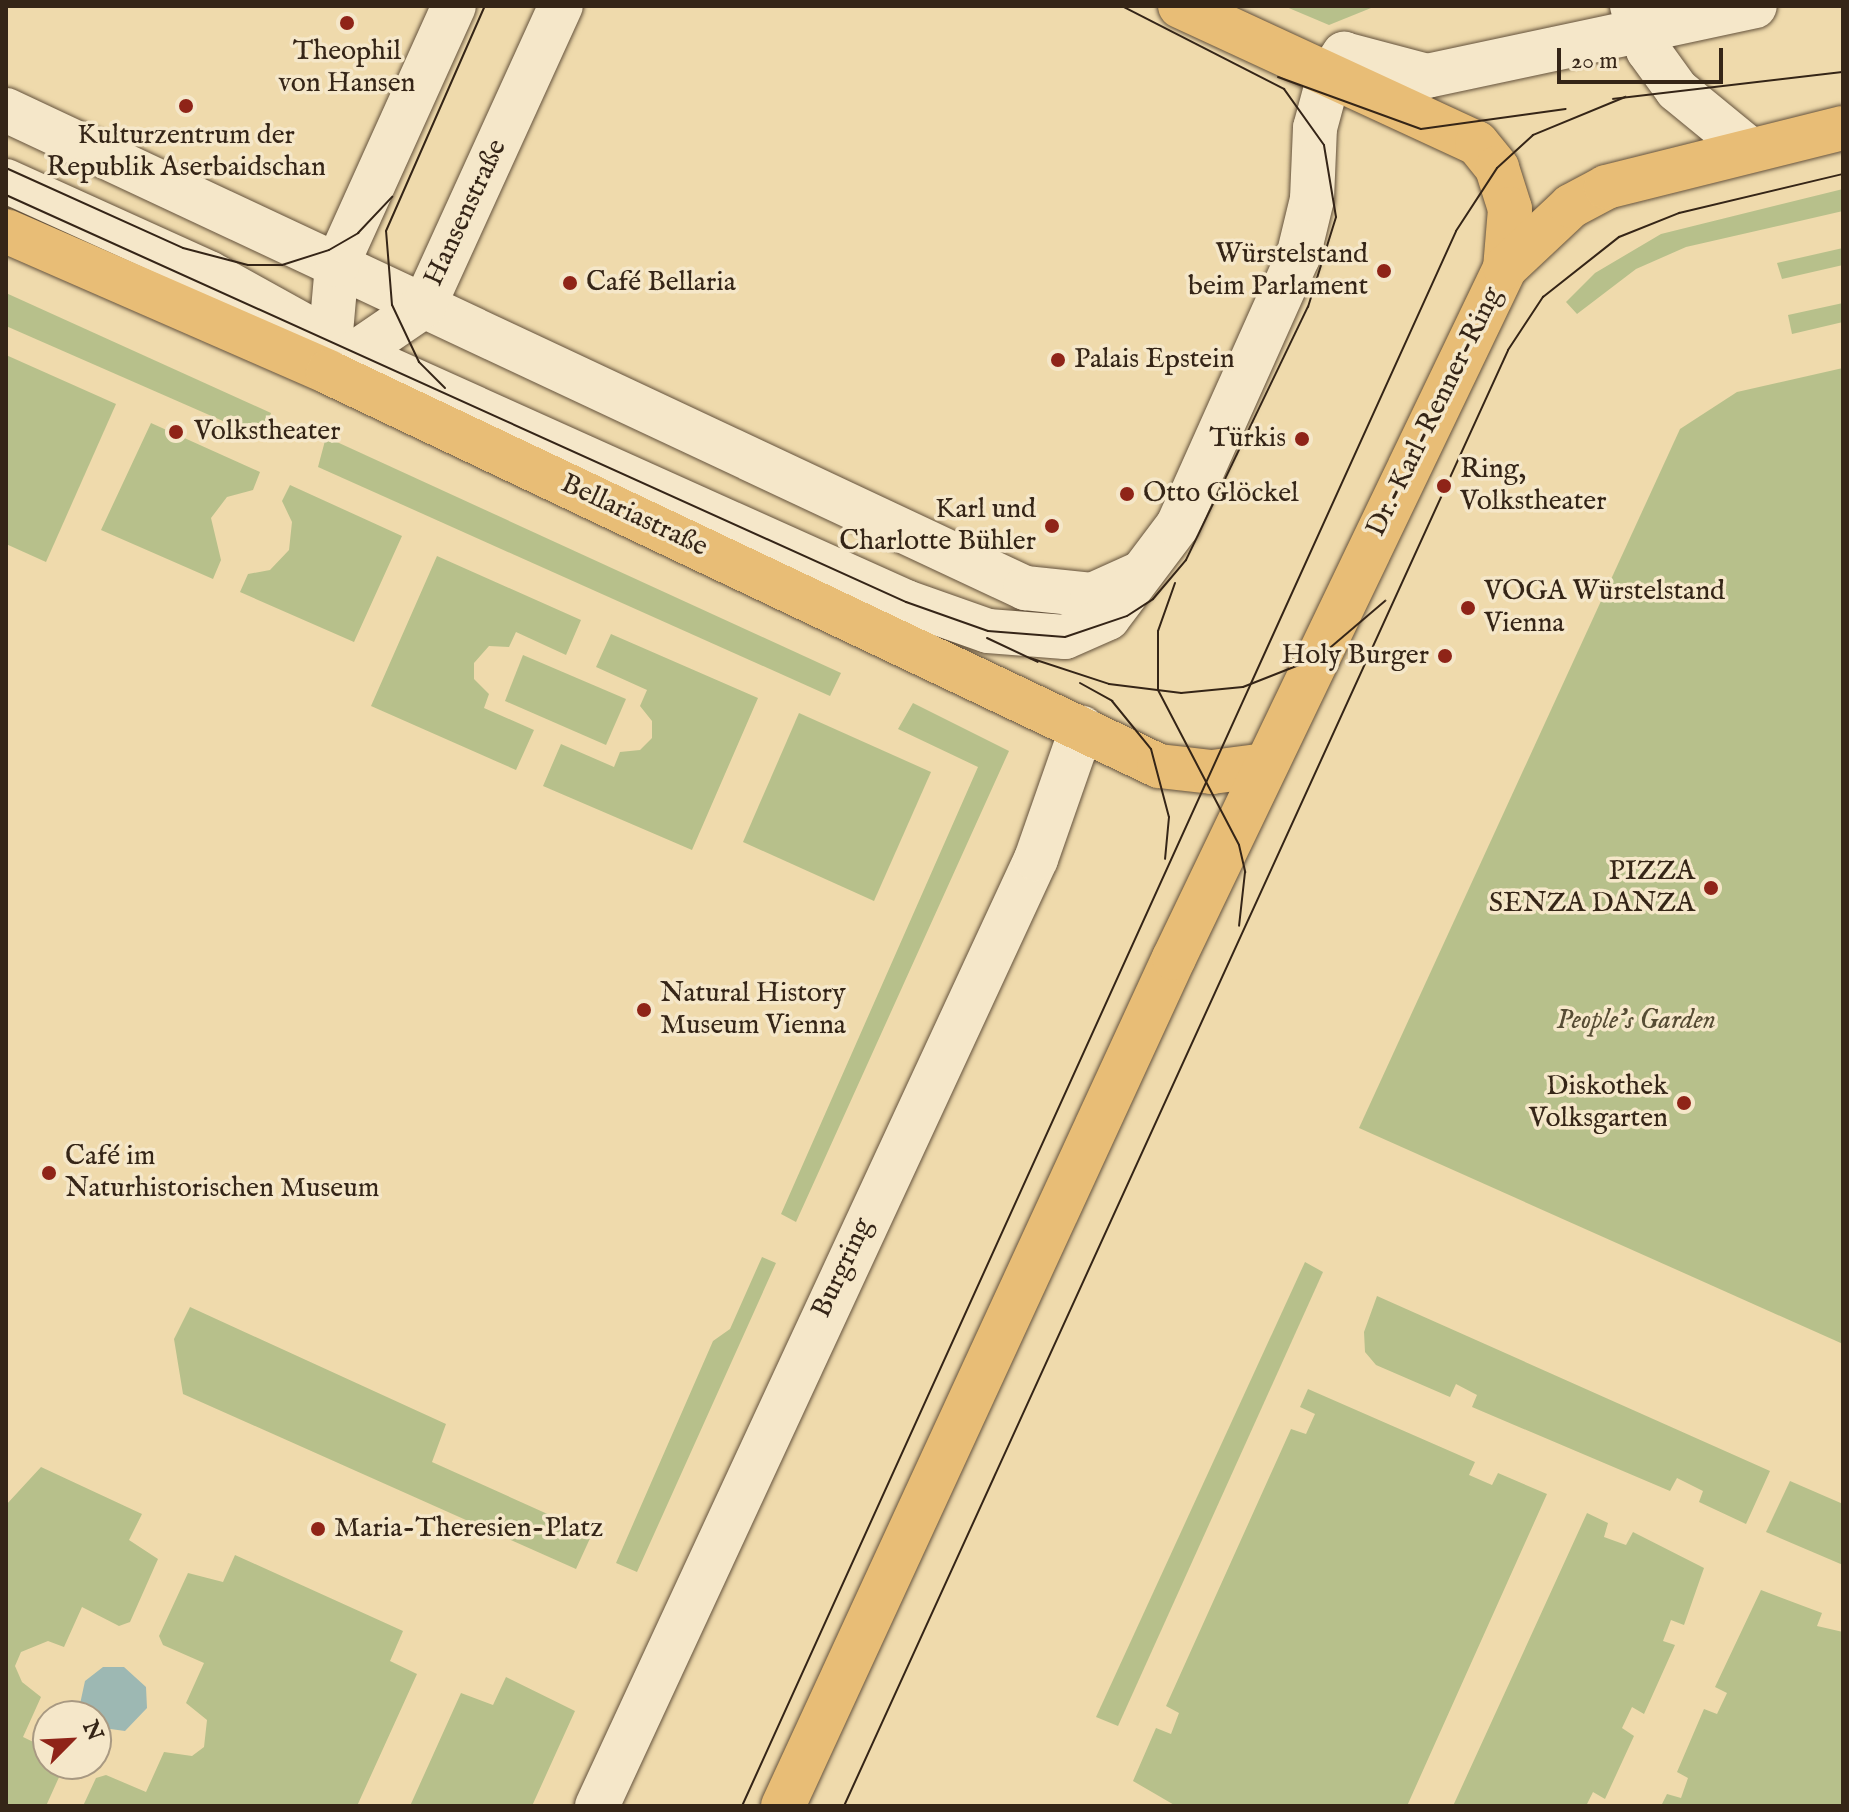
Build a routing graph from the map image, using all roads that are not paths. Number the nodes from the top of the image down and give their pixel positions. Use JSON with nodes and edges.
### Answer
{"nodes":[{"id":1,"x":454,"y":6,"type":"edge"},
{"id":2,"x":561,"y":6,"type":"edge"},
{"id":3,"x":1180,"y":6,"type":"edge"},
{"id":4,"x":1755,"y":6,"type":"edge"},
{"id":5,"x":1636,"y":21,"type":"edge"},
{"id":6,"x":1329,"y":76,"type":"junction"},
{"id":7,"x":6,"y":110,"type":"edge"},
{"id":8,"x":1843,"y":128,"type":"edge"},
{"id":9,"x":1749,"y":149,"type":"junction"},
{"id":10,"x":6,"y":181,"type":"edge"},
{"id":11,"x":6,"y":231,"type":"edge"},
{"id":12,"x":337,"y":265,"type":"junction"},
{"id":13,"x":1505,"y":268,"type":"junction"},
{"id":14,"x":424,"y":306,"type":"junction"},
{"id":15,"x":337,"y":356,"type":"junction"},
{"id":16,"x":1149,"y":567,"type":"junction"},
{"id":17,"x":1082,"y":728,"type":"junction"},
{"id":18,"x":1266,"y":765,"type":"junction"},
{"id":19,"x":597,"y":1806,"type":"edge"},
{"id":20,"x":783,"y":1806,"type":"edge"}],
"edges":[{"from":1,"to":12,"type":"street"},
{"from":2,"to":14,"type":"street","name":"Hansenstraße"},
{"from":3,"to":6,"type":"main road"},
{"from":4,"to":5,"type":"street"},
{"from":5,"to":6,"type":"street"},
{"from":5,"to":9,"type":"street"},
{"from":6,"to":13,"type":"main road"},
{"from":6,"to":16,"type":"street"},
{"from":7,"to":12,"type":"street"},
{"from":8,"to":9,"type":"main road","name":"Dr.-Karl-Renner-Ring"},
{"from":9,"to":13,"type":"main road","name":"Dr.-Karl-Renner-Ring"},
{"from":10,"to":15,"type":"street","name":"Bellariastraße"},
{"from":11,"to":15,"type":"main road","name":"Bellariastraße"},
{"from":12,"to":14,"type":"street"},
{"from":12,"to":15,"type":"street"},
{"from":13,"to":18,"type":"main road","name":"Dr.-Karl-Renner-Ring"},
{"from":14,"to":15,"type":"street","name":"Hansenstraße"},
{"from":14,"to":16,"type":"street"},
{"from":15,"to":16,"type":"street"},
{"from":15,"to":17,"type":"main road","name":"Bellariastraße"},
{"from":17,"to":18,"type":"main road","name":"Bellariastraße"},
{"from":17,"to":19,"type":"street","name":"Burgring"},
{"from":18,"to":20,"type":"main road"}]}
